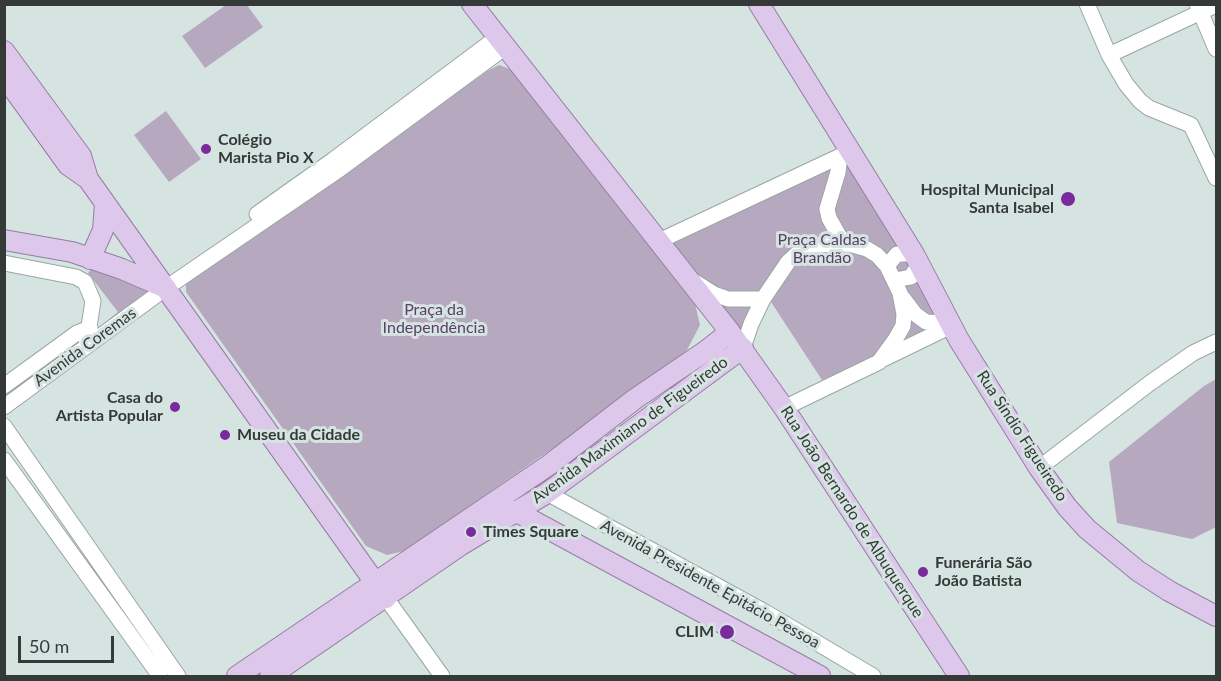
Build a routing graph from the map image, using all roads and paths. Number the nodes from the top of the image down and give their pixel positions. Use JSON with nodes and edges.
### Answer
{"nodes":[{"id":1,"x":472,"y":4,"type":"edge"},
{"id":2,"x":759,"y":4,"type":"edge"},
{"id":3,"x":1087,"y":4,"type":"edge"},
{"id":4,"x":1216,"y":5,"type":"edge"},
{"id":5,"x":1198,"y":9,"type":"edge"},
{"id":6,"x":503,"y":41,"type":"junction"},
{"id":7,"x":1216,"y":49,"type":"edge"},
{"id":8,"x":4,"y":51,"type":"edge"},
{"id":9,"x":1109,"y":55,"type":"junction"},
{"id":10,"x":4,"y":76,"type":"edge"},
{"id":11,"x":845,"y":153,"type":"junction"},
{"id":12,"x":1216,"y":178,"type":"edge"},
{"id":13,"x":88,"y":179,"type":"junction"},
{"id":14,"x":105,"y":203,"type":"junction"},
{"id":15,"x":4,"y":240,"type":"edge"},
{"id":16,"x":659,"y":241,"type":"junction"},
{"id":17,"x":843,"y":243,"type":"junction"},
{"id":18,"x":90,"y":258,"type":"junction"},
{"id":19,"x":917,"y":259,"type":"junction"},
{"id":20,"x":4,"y":263,"type":"edge"},
{"id":21,"x":887,"y":266,"type":"junction"},
{"id":22,"x":81,"y":279,"type":"junction"},
{"id":23,"x":690,"y":279,"type":"junction"},
{"id":24,"x":163,"y":284,"type":"junction"},
{"id":25,"x":897,"y":287,"type":"junction"},
{"id":26,"x":763,"y":299,"type":"junction"},
{"id":27,"x":950,"y":325,"type":"junction"},
{"id":28,"x":90,"y":328,"type":"junction"},
{"id":29,"x":730,"y":332,"type":"junction"},
{"id":30,"x":1216,"y":342,"type":"edge"},
{"id":31,"x":86,"y":346,"type":"junction"},
{"id":32,"x":743,"y":348,"type":"junction"},
{"id":33,"x":879,"y":362,"type":"junction"},
{"id":34,"x":4,"y":386,"type":"edge"},
{"id":35,"x":4,"y":407,"type":"edge"},
{"id":36,"x":784,"y":408,"type":"junction"},
{"id":37,"x":4,"y":426,"type":"edge"},
{"id":38,"x":4,"y":460,"type":"edge"},
{"id":39,"x":1039,"y":468,"type":"junction"},
{"id":40,"x":547,"y":493,"type":"junction"},
{"id":41,"x":515,"y":511,"type":"junction"},
{"id":42,"x":381,"y":590,"type":"junction"},
{"id":43,"x":1216,"y":615,"type":"edge"},
{"id":44,"x":159,"y":676,"type":"edge"},
{"id":45,"x":178,"y":676,"type":"edge"},
{"id":46,"x":237,"y":676,"type":"edge"},
{"id":47,"x":270,"y":676,"type":"edge"},
{"id":48,"x":442,"y":676,"type":"edge"},
{"id":49,"x":820,"y":676,"type":"edge"},
{"id":50,"x":873,"y":676,"type":"edge"},
{"id":51,"x":959,"y":676,"type":"edge"}],
"edges":[{"from":1,"to":6,"type":"main road"},
{"from":2,"to":11,"type":"main road"},
{"from":3,"to":9,"type":"street"},
{"from":4,"to":5,"type":"street"},
{"from":5,"to":7,"type":"street"},
{"from":5,"to":9,"type":"street"},
{"from":6,"to":16,"type":"main road"},
{"from":6,"to":24,"type":"street"},
{"from":8,"to":13,"type":"main road"},
{"from":9,"to":12,"type":"street"},
{"from":10,"to":13,"type":"main road"},
{"from":11,"to":16,"type":"street"},
{"from":11,"to":17,"type":"street"},
{"from":11,"to":19,"type":"main road"},
{"from":13,"to":14,"type":"main road"},
{"from":14,"to":18,"type":"main road"},
{"from":14,"to":24,"type":"main road"},
{"from":15,"to":18,"type":"main road"},
{"from":16,"to":23,"type":"main road"},
{"from":17,"to":21,"type":"street"},
{"from":17,"to":26,"type":"street"},
{"from":18,"to":22,"type":"street"},
{"from":18,"to":24,"type":"main road"},
{"from":19,"to":21,"type":"street"},
{"from":19,"to":25,"type":"street"},
{"from":19,"to":27,"type":"main road"},
{"from":20,"to":22,"type":"street"},
{"from":21,"to":25,"type":"street"},
{"from":22,"to":28,"type":"street"},
{"from":23,"to":26,"type":"street"},
{"from":23,"to":29,"type":"main road"},
{"from":24,"to":31,"type":"street","name":"Avenida Coremas"},
{"from":24,"to":42,"type":"main road"},
{"from":25,"to":27,"type":"street"},
{"from":25,"to":33,"type":"street"},
{"from":26,"to":32,"type":"street"},
{"from":27,"to":33,"type":"street"},
{"from":27,"to":39,"type":"main road","name":"Rua Síndio Figueiredo"},
{"from":28,"to":31,"type":"street"},
{"from":28,"to":34,"type":"street","name":"Avenida Coremas"},
{"from":29,"to":32,"type":"main road"},
{"from":29,"to":42,"type":"main road"},
{"from":30,"to":39,"type":"street"},
{"from":31,"to":35,"type":"street","name":"Avenida Coremas"},
{"from":32,"to":36,"type":"main road","name":"Rua João Bernardo de Albuquerque"},
{"from":32,"to":40,"type":"main road","name":"Avenida Maximiano de Figueiredo"},
{"from":33,"to":36,"type":"street"},
{"from":36,"to":51,"type":"main road","name":"Rua João Bernardo de Albuquerque"},
{"from":37,"to":45,"type":"street"},
{"from":38,"to":44,"type":"street"},
{"from":39,"to":43,"type":"main road","name":"Rua Síndio Figueiredo"},
{"from":40,"to":41,"type":"main road","name":"Avenida Maximiano de Figueiredo"},
{"from":40,"to":50,"type":"street","name":"Avenida Presidente Epitácio Pessoa"},
{"from":41,"to":42,"type":"main road"},
{"from":41,"to":49,"type":"main road","name":"Avenida Presidente Epitácio Pessoa"},
{"from":42,"to":46,"type":"main road"},
{"from":42,"to":47,"type":"main road"},
{"from":42,"to":48,"type":"street"}]}
